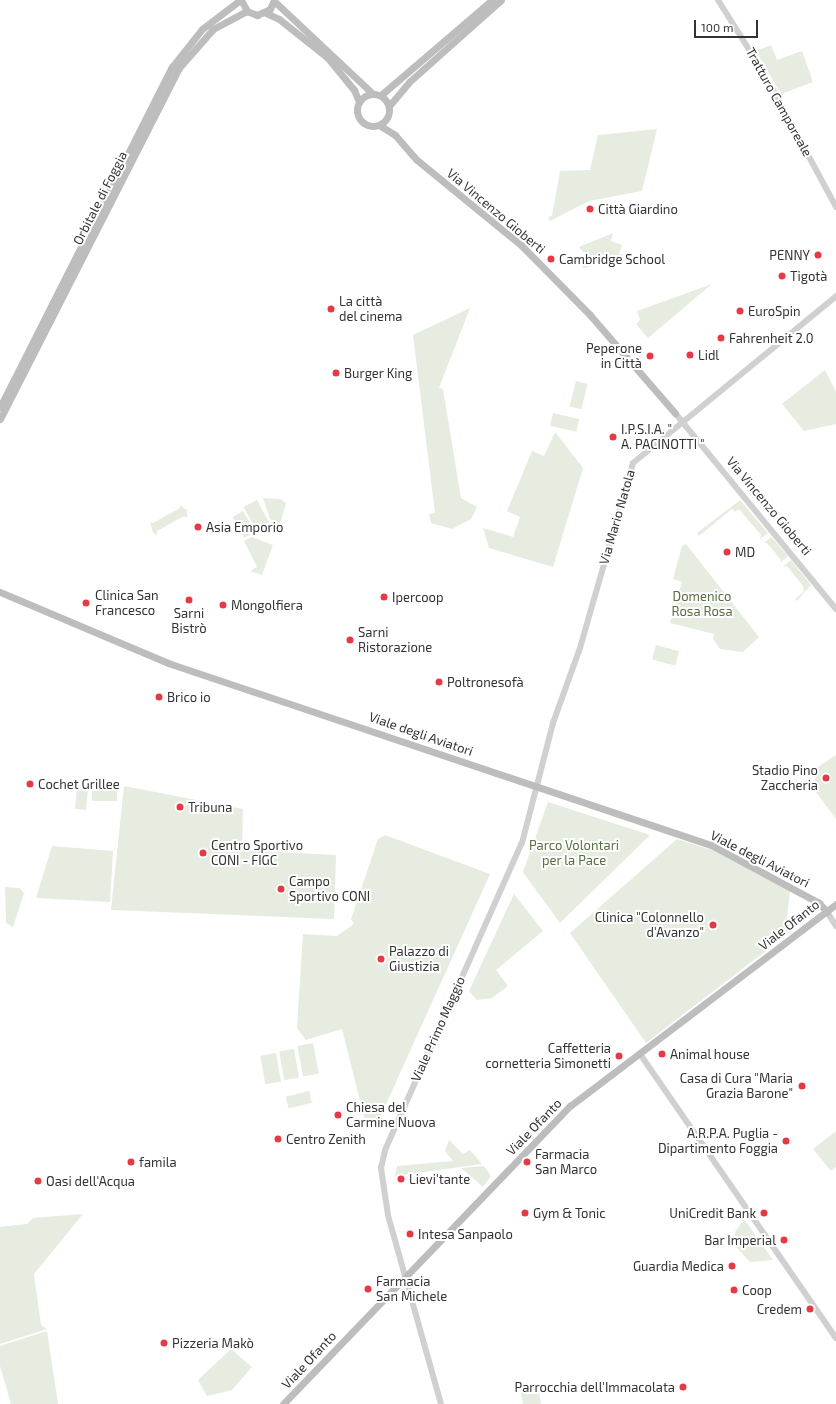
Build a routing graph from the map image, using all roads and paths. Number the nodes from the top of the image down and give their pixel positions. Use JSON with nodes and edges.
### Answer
{"nodes":[{"id":1,"x":240,"y":0,"type":"edge"},
{"id":2,"x":274,"y":0,"type":"edge"},
{"id":3,"x":492,"y":0,"type":"edge"},
{"id":4,"x":501,"y":0,"type":"edge"},
{"id":5,"x":718,"y":0,"type":"edge"},
{"id":6,"x":248,"y":12,"type":"junction"},
{"id":7,"x":266,"y":13,"type":"junction"},
{"id":8,"x":372,"y":93,"type":"junction"},
{"id":9,"x":381,"y":95,"type":"junction"},
{"id":10,"x":359,"y":102,"type":"junction"},
{"id":11,"x":389,"y":106,"type":"junction"},
{"id":12,"x":388,"y":116,"type":"junction"},
{"id":13,"x":379,"y":125,"type":"junction"},
{"id":14,"x":395,"y":134,"type":"junction"},
{"id":15,"x":836,"y":207,"type":"edge"},
{"id":16,"x":836,"y":296,"type":"edge"},
{"id":17,"x":836,"y":302,"type":"edge"},
{"id":18,"x":824,"y":304,"type":"junction"},
{"id":19,"x":0,"y":407,"type":"edge"},
{"id":20,"x":675,"y":413,"type":"joint"},
{"id":21,"x":0,"y":419,"type":"edge"},
{"id":22,"x":682,"y":421,"type":"junction"},
{"id":23,"x":0,"y":592,"type":"edge"},
{"id":24,"x":836,"y":609,"type":"edge"},
{"id":25,"x":537,"y":786,"type":"junction"},
{"id":26,"x":836,"y":904,"type":"edge"},
{"id":27,"x":827,"y":912,"type":"junction"},
{"id":28,"x":836,"y":926,"type":"edge"},
{"id":29,"x":640,"y":1054,"type":"junction"},
{"id":30,"x":405,"y":1277,"type":"junction"},
{"id":31,"x":836,"y":1338,"type":"edge"},
{"id":32,"x":284,"y":1404,"type":"edge"},
{"id":33,"x":441,"y":1404,"type":"edge"}],
"edges":[{"from":1,"to":6,"type":"main road"},
{"from":1,"to":19,"type":"main road","name":"Orbitale di Foggia"},
{"from":2,"to":7,"type":"main road"},
{"from":2,"to":8,"type":"main road"},
{"from":3,"to":9,"type":"main road"},
{"from":4,"to":11,"type":"main road"},
{"from":5,"to":15,"type":"street","name":"Tratturo Camporeale"},
{"from":6,"to":7,"type":"main road"},
{"from":6,"to":21,"type":"main road","name":"Orbitale di Foggia"},
{"from":7,"to":10,"type":"main road"},
{"from":8,"to":9,"type":"main road"},
{"from":8,"to":10,"type":"main road"},
{"from":9,"to":11,"type":"main road"},
{"from":10,"to":13,"type":"main road"},
{"from":11,"to":12,"type":"main road"},
{"from":12,"to":13,"type":"main road"},
{"from":12,"to":14,"type":"main road","name":"Via Vincenzo Gioberti"},
{"from":13,"to":14,"type":"main road","name":"Via Vincenzo Gioberti"},
{"from":14,"to":20,"type":"main road","name":"Via Vincenzo Gioberti"},
{"from":16,"to":18,"type":"street","name":"Via Mario Natola"},
{"from":17,"to":18,"type":"street"},
{"from":18,"to":22,"type":"street","name":"Via Mario Natola"},
{"from":20,"to":22,"type":"street","name":"Via Vincenzo Gioberti"},
{"from":22,"to":24,"type":"street","name":"Via Vincenzo Gioberti"},
{"from":22,"to":25,"type":"street","name":"Via Mario Natola"},
{"from":23,"to":25,"type":"main road","name":"Viale degli Aviatori"},
{"from":25,"to":27,"type":"main road","name":"Viale degli Aviatori"},
{"from":25,"to":30,"type":"street","name":"Viale Primo Maggio"},
{"from":26,"to":27,"type":"main road","name":"Viale Ofanto"},
{"from":27,"to":28,"type":"street"},
{"from":27,"to":29,"type":"main road","name":"Viale Ofanto"},
{"from":29,"to":30,"type":"main road","name":"Viale Ofanto"},
{"from":29,"to":31,"type":"street"},
{"from":30,"to":32,"type":"main road","name":"Viale Ofanto"},
{"from":30,"to":33,"type":"street","name":"Viale Primo Maggio"}]}
